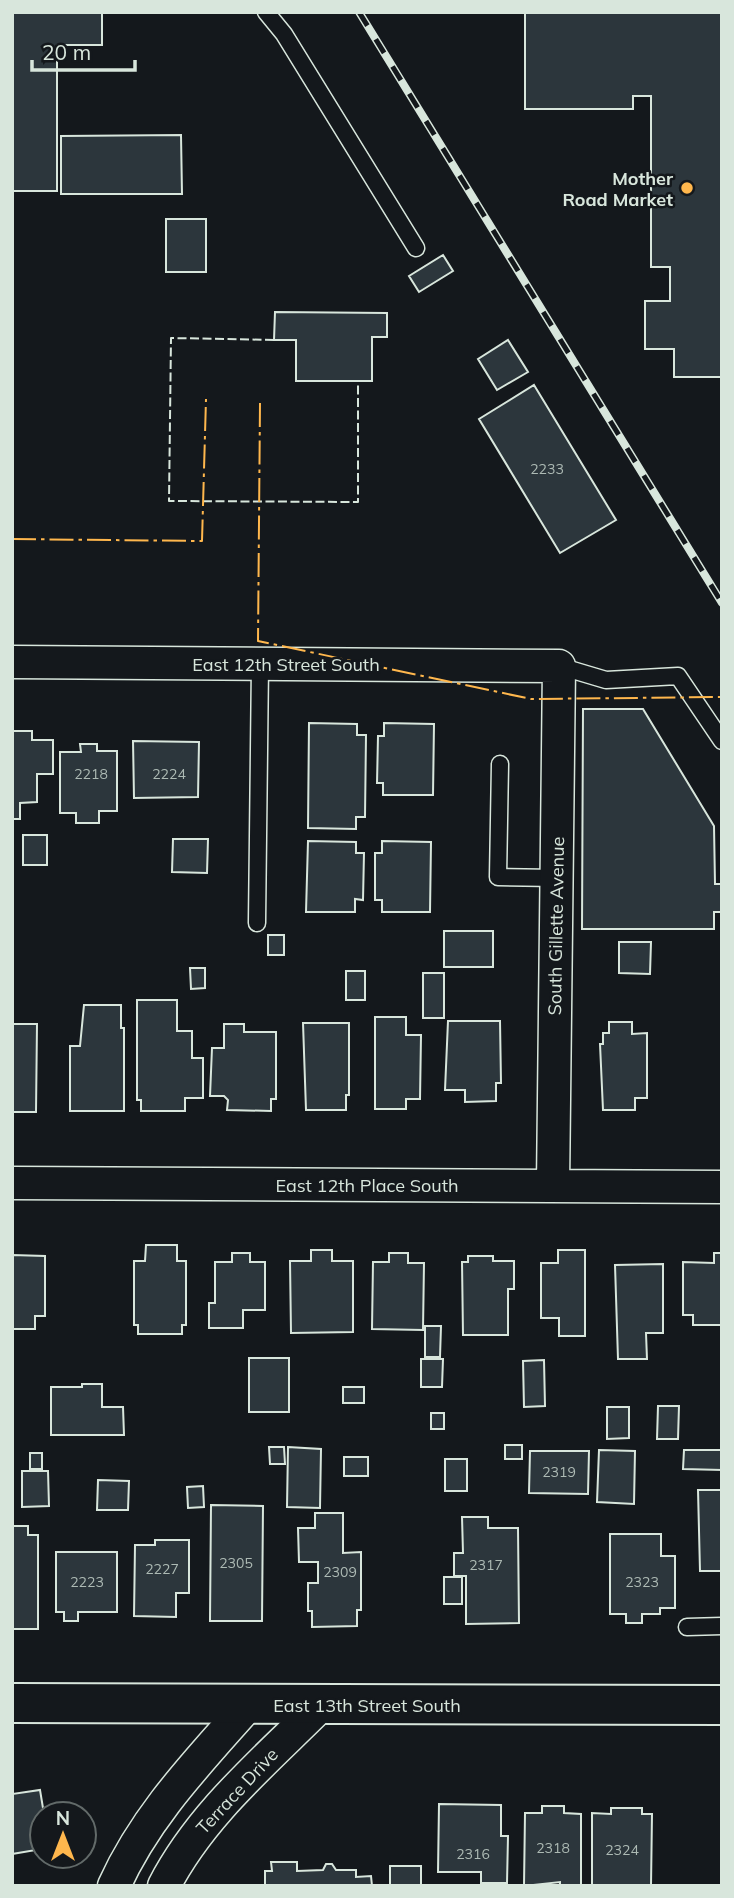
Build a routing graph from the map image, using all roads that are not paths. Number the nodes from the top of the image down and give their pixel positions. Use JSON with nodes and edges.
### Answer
{"nodes":[{"id":1,"x":266,"y":12,"type":"edge"},
{"id":2,"x":416,"y":248,"type":"dead end"},
{"id":3,"x":12,"y":662,"type":"edge"},
{"id":4,"x":260,"y":664,"type":"junction"},
{"id":5,"x":559,"y":666,"type":"junction"},
{"id":6,"x":722,"y":741,"type":"edge"},
{"id":7,"x":500,"y":764,"type":"dead end"},
{"id":8,"x":556,"y":878,"type":"junction"},
{"id":9,"x":257,"y":923,"type":"dead end"},
{"id":10,"x":12,"y":1183,"type":"edge"},
{"id":11,"x":553,"y":1186,"type":"junction"},
{"id":12,"x":722,"y":1187,"type":"edge"},
{"id":13,"x":722,"y":1626,"type":"edge"},
{"id":14,"x":687,"y":1627,"type":"dead end"},
{"id":15,"x":12,"y":1703,"type":"edge"},
{"id":16,"x":249,"y":1704,"type":"junction"},
{"id":17,"x":322,"y":1704,"type":"junction"},
{"id":18,"x":722,"y":1705,"type":"edge"},
{"id":19,"x":114,"y":1886,"type":"edge"},
{"id":20,"x":164,"y":1886,"type":"edge"}],
"edges":[{"from":1,"to":2,"type":"lane"},
{"from":3,"to":4,"type":"street","name":"East 12th Street South"},
{"from":4,"to":5,"type":"street","name":"East 12th Street South"},
{"from":4,"to":9,"type":"lane"},
{"from":5,"to":6,"type":"lane"},
{"from":5,"to":8,"type":"street","name":"South Gillette Avenue"},
{"from":7,"to":8,"type":"lane"},
{"from":8,"to":11,"type":"street","name":"South Gillette Avenue"},
{"from":10,"to":11,"type":"street","name":"East 12th Place South"},
{"from":11,"to":12,"type":"street","name":"East 12th Place South"},
{"from":13,"to":14,"type":"lane"},
{"from":15,"to":16,"type":"street","name":"East 13th Street South"},
{"from":16,"to":17,"type":"street","name":"East 13th Street South"},
{"from":16,"to":19,"type":"street"},
{"from":17,"to":18,"type":"street","name":"East 13th Street South"},
{"from":17,"to":20,"type":"street","name":"Terrace Drive"}]}
